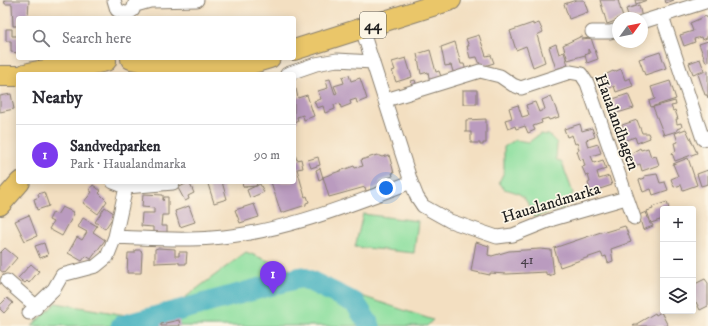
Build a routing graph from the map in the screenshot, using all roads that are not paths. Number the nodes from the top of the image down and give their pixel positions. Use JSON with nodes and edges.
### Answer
{"nodes":[{"id":1,"x":197,"y":0,"type":"edge"},
{"id":2,"x":426,"y":0,"type":"edge"},
{"id":3,"x":452,"y":0,"type":"edge"},
{"id":4,"x":708,"y":1,"type":"edge"},
{"id":5,"x":134,"y":8,"type":"edge"},
{"id":6,"x":118,"y":10,"type":"edge"},
{"id":7,"x":662,"y":16,"type":"junction"},
{"id":8,"x":648,"y":20,"type":"edge"},
{"id":9,"x":362,"y":29,"type":"junction"},
{"id":10,"x":592,"y":32,"type":"dead end"},
{"id":11,"x":612,"y":32,"type":"edge"},
{"id":12,"x":296,"y":41,"type":"edge"},
{"id":13,"x":296,"y":49,"type":"edge"},
{"id":14,"x":231,"y":60,"type":"edge"},
{"id":15,"x":263,"y":60,"type":"edge"},
{"id":16,"x":131,"y":62,"type":"edge"},
{"id":17,"x":373,"y":62,"type":"junction"},
{"id":18,"x":106,"y":64,"type":"edge"},
{"id":19,"x":32,"y":72,"type":"edge"},
{"id":20,"x":218,"y":72,"type":"edge"},
{"id":21,"x":293,"y":72,"type":"edge"},
{"id":22,"x":386,"y":100,"type":"junction"},
{"id":23,"x":708,"y":137,"type":"edge"},
{"id":24,"x":411,"y":182,"type":"junction"},
{"id":25,"x":18,"y":184,"type":"edge"},
{"id":26,"x":120,"y":184,"type":"edge"},
{"id":27,"x":157,"y":184,"type":"edge"},
{"id":28,"x":126,"y":186,"type":"junction"},
{"id":29,"x":626,"y":198,"type":"junction"},
{"id":30,"x":0,"y":205,"type":"edge"},
{"id":31,"x":634,"y":218,"type":"dead end"},
{"id":32,"x":115,"y":237,"type":"junction"},
{"id":33,"x":7,"y":281,"type":"dead end"}],
"edges":[{"from":1,"to":5,"type":"street"},
{"from":2,"to":12,"type":"main road","number":"44"},
{"from":3,"to":9,"type":"main road","number":"44"},
{"from":4,"to":7,"type":"street"},
{"from":5,"to":6,"type":"street"},
{"from":7,"to":8,"type":"street"},
{"from":7,"to":23,"type":"street"},
{"from":9,"to":13,"type":"main road","number":"44"},
{"from":9,"to":17,"type":"street","name":"Haualandmarka"},
{"from":10,"to":11,"type":"street"},
{"from":14,"to":16,"type":"main road"},
{"from":15,"to":20,"type":"main road"},
{"from":17,"to":21,"type":"street"},
{"from":17,"to":22,"type":"street","name":"Haualandmarka"},
{"from":18,"to":19,"type":"main road"},
{"from":22,"to":24,"type":"street","name":"Haualandmarka"},
{"from":22,"to":29,"type":"street","name":"Haualandhagen"},
{"from":24,"to":29,"type":"street","name":"Haualandmarka"},
{"from":24,"to":32,"type":"street"},
{"from":25,"to":30,"type":"main road"},
{"from":26,"to":28,"type":"street"},
{"from":27,"to":28,"type":"street"},
{"from":28,"to":32,"type":"street"},
{"from":29,"to":31,"type":"street","name":"Haualandhagen"},
{"from":32,"to":33,"type":"street"}]}
